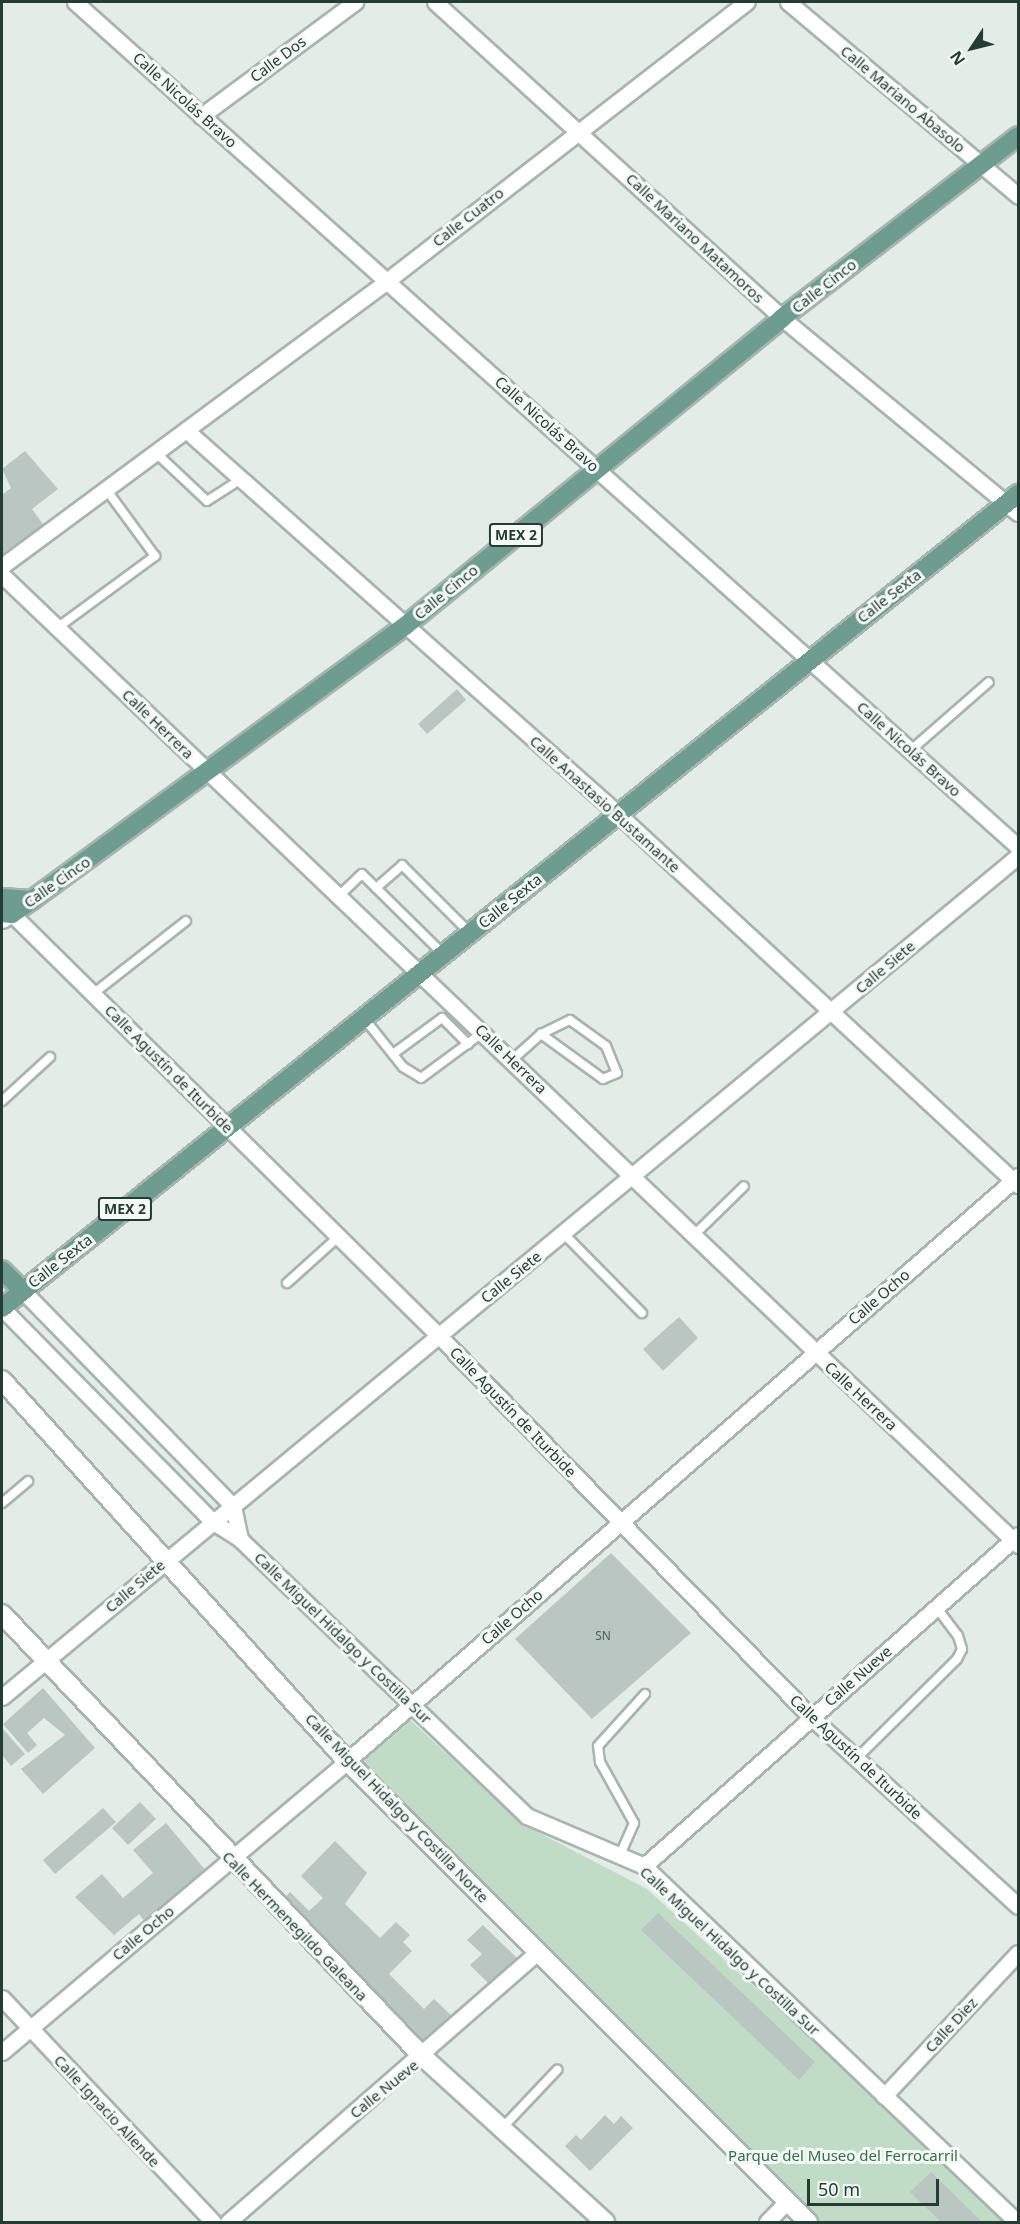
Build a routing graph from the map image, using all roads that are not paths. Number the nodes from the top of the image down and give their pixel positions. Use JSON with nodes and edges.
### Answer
{"nodes":[{"id":1,"x":75,"y":2,"type":"edge"},
{"id":2,"x":355,"y":2,"type":"edge"},
{"id":3,"x":435,"y":2,"type":"edge"},
{"id":4,"x":747,"y":2,"type":"edge"},
{"id":5,"x":788,"y":2,"type":"edge"},
{"id":6,"x":201,"y":116,"type":"junction"},
{"id":7,"x":579,"y":130,"type":"junction"},
{"id":8,"x":1018,"y":136,"type":"edge"},
{"id":9,"x":982,"y":165,"type":"junction"},
{"id":10,"x":1018,"y":196,"type":"edge"},
{"id":11,"x":388,"y":280,"type":"junction"},
{"id":12,"x":782,"y":318,"type":"junction"},
{"id":13,"x":186,"y":430,"type":"junction"},
{"id":14,"x":155,"y":452,"type":"junction"},
{"id":15,"x":596,"y":470,"type":"junction"},
{"id":16,"x":241,"y":479,"type":"junction"},
{"id":17,"x":106,"y":489,"type":"junction"},
{"id":18,"x":1015,"y":503,"type":"edge"},
{"id":19,"x":2,"y":566,"type":"edge"},
{"id":20,"x":2,"y":575,"type":"edge"},
{"id":21,"x":405,"y":626,"type":"junction"},
{"id":22,"x":57,"y":628,"type":"junction"},
{"id":23,"x":809,"y":660,"type":"junction"},
{"id":24,"x":989,"y":682,"type":"dead end"},
{"id":25,"x":911,"y":750,"type":"junction"},
{"id":26,"x":209,"y":773,"type":"junction"},
{"id":27,"x":618,"y":814,"type":"junction"},
{"id":28,"x":1018,"y":847,"type":"edge"},
{"id":29,"x":1018,"y":856,"type":"edge"},
{"id":30,"x":376,"y":888,"type":"junction"},
{"id":31,"x":340,"y":895,"type":"junction"},
{"id":32,"x":2,"y":898,"type":"edge"},
{"id":33,"x":32,"y":900,"type":"junction"},
{"id":34,"x":4,"y":912,"type":"edge"},
{"id":35,"x":186,"y":921,"type":"dead end"},
{"id":36,"x":470,"y":933,"type":"junction"},
{"id":37,"x":444,"y":956,"type":"junction"},
{"id":38,"x":422,"y":972,"type":"junction"},
{"id":39,"x":93,"y":994,"type":"junction"},
{"id":40,"x":831,"y":1012,"type":"junction"},
{"id":41,"x":363,"y":1017,"type":"junction"},
{"id":42,"x":484,"y":1032,"type":"junction"},
{"id":43,"x":542,"y":1034,"type":"junction"},
{"id":44,"x":468,"y":1044,"type":"junction"},
{"id":45,"x":393,"y":1054,"type":"junction"},
{"id":46,"x":50,"y":1057,"type":"dead end"},
{"id":47,"x":512,"y":1060,"type":"junction"},
{"id":48,"x":2,"y":1101,"type":"edge"},
{"id":49,"x":228,"y":1128,"type":"junction"},
{"id":50,"x":632,"y":1178,"type":"junction"},
{"id":51,"x":1017,"y":1181,"type":"edge"},
{"id":52,"x":744,"y":1186,"type":"dead end"},
{"id":53,"x":564,"y":1234,"type":"junction"},
{"id":54,"x":693,"y":1236,"type":"junction"},
{"id":55,"x":338,"y":1237,"type":"junction"},
{"id":56,"x":2,"y":1270,"type":"edge"},
{"id":57,"x":287,"y":1283,"type":"dead end"},
{"id":58,"x":22,"y":1291,"type":"junction"},
{"id":59,"x":2,"y":1308,"type":"edge"},
{"id":60,"x":642,"y":1313,"type":"dead end"},
{"id":61,"x":438,"y":1335,"type":"junction"},
{"id":62,"x":815,"y":1353,"type":"junction"},
{"id":63,"x":2,"y":1380,"type":"edge"},
{"id":64,"x":148,"y":1418,"type":"junction"},
{"id":65,"x":130,"y":1437,"type":"junction"},
{"id":66,"x":28,"y":1481,"type":"dead end"},
{"id":67,"x":2,"y":1503,"type":"edge"},
{"id":68,"x":233,"y":1506,"type":"junction"},
{"id":69,"x":213,"y":1522,"type":"junction"},
{"id":70,"x":621,"y":1522,"type":"junction"},
{"id":71,"x":240,"y":1539,"type":"junction"},
{"id":72,"x":1017,"y":1540,"type":"edge"},
{"id":73,"x":168,"y":1558,"type":"junction"},
{"id":74,"x":936,"y":1607,"type":"junction"},
{"id":75,"x":2,"y":1614,"type":"edge"},
{"id":76,"x":44,"y":1662,"type":"junction"},
{"id":77,"x":645,"y":1694,"type":"dead end"},
{"id":78,"x":2,"y":1697,"type":"edge"},
{"id":79,"x":412,"y":1703,"type":"junction"},
{"id":80,"x":811,"y":1717,"type":"junction"},
{"id":81,"x":856,"y":1759,"type":"junction"},
{"id":82,"x":347,"y":1761,"type":"junction"},
{"id":83,"x":618,"y":1859,"type":"junction"},
{"id":84,"x":230,"y":1861,"type":"junction"},
{"id":85,"x":644,"y":1866,"type":"junction"},
{"id":86,"x":1018,"y":1906,"type":"edge"},
{"id":87,"x":538,"y":1952,"type":"junction"},
{"id":88,"x":1018,"y":1953,"type":"edge"},
{"id":89,"x":2,"y":1998,"type":"edge"},
{"id":90,"x":29,"y":2028,"type":"junction"},
{"id":91,"x":2,"y":2052,"type":"edge"},
{"id":92,"x":423,"y":2057,"type":"junction"},
{"id":93,"x":557,"y":2070,"type":"dead end"},
{"id":94,"x":884,"y":2096,"type":"junction"},
{"id":95,"x":503,"y":2127,"type":"junction"},
{"id":96,"x":787,"y":2201,"type":"junction"},
{"id":97,"x":213,"y":2223,"type":"edge"},
{"id":98,"x":228,"y":2223,"type":"edge"},
{"id":99,"x":605,"y":2223,"type":"edge"},
{"id":100,"x":767,"y":2223,"type":"edge"},
{"id":101,"x":808,"y":2223,"type":"edge"},
{"id":102,"x":1017,"y":2223,"type":"edge"}],
"edges":[{"from":1,"to":6,"type":"street","name":"Calle Nicolás Bravo"},
{"from":2,"to":6,"type":"street","name":"Calle Dos"},
{"from":3,"to":7,"type":"street","name":"Calle Mariano Matamoros"},
{"from":4,"to":7,"type":"street","name":"Calle Cuatro"},
{"from":5,"to":9,"type":"street","name":"Calle Mariano Abasolo"},
{"from":6,"to":11,"type":"street","name":"Calle Nicolás Bravo"},
{"from":7,"to":11,"type":"street","name":"Calle Cuatro"},
{"from":7,"to":12,"type":"street","name":"Calle Mariano Matamoros"},
{"from":8,"to":9,"type":"main road","name":"Calle Cinco","number":"MEX 2"},
{"from":9,"to":10,"type":"street","name":"Calle Mariano Abasolo"},
{"from":9,"to":12,"type":"main road","name":"Calle Cinco","number":"MEX 2"},
{"from":11,"to":13,"type":"street","name":"Calle Cuatro"},
{"from":11,"to":15,"type":"street","name":"Calle Nicolás Bravo"},
{"from":12,"to":15,"type":"main road","name":"Calle Cinco","number":"MEX 2"},
{"from":12,"to":18,"type":"street","name":"Calle Mariano Matamoros"},
{"from":13,"to":14,"type":"street","name":"Calle Cuatro"},
{"from":13,"to":16,"type":"street","name":"Calle Anastasio Bustamante"},
{"from":14,"to":16,"type":"lane"},
{"from":14,"to":17,"type":"street","name":"Calle Cuatro"},
{"from":15,"to":21,"type":"main road","name":"Calle Cinco","number":"MEX 2"},
{"from":15,"to":23,"type":"street","name":"Calle Nicolás Bravo"},
{"from":16,"to":21,"type":"street","name":"Calle Anastasio Bustamante"},
{"from":17,"to":19,"type":"street","name":"Calle Cuatro"},
{"from":17,"to":22,"type":"lane"},
{"from":18,"to":23,"type":"main road","name":"Calle Sexta","number":"MEX 2"},
{"from":20,"to":22,"type":"street","name":"Calle Herrera"},
{"from":21,"to":26,"type":"main road","name":"Calle Cinco","number":"MEX 2"},
{"from":21,"to":27,"type":"street","name":"Calle Anastasio Bustamante"},
{"from":22,"to":26,"type":"street","name":"Calle Herrera"},
{"from":23,"to":25,"type":"street","name":"Calle Nicolás Bravo"},
{"from":23,"to":27,"type":"main road","name":"Calle Sexta","number":"MEX 2"},
{"from":24,"to":25,"type":"lane"},
{"from":25,"to":28,"type":"street","name":"Calle Nicolás Bravo"},
{"from":26,"to":31,"type":"street","name":"Calle Herrera"},
{"from":26,"to":33,"type":"main road","name":"Calle Cinco","number":"MEX 2"},
{"from":27,"to":36,"type":"main road","name":"Calle Sexta","number":"MEX 2"},
{"from":27,"to":40,"type":"street","name":"Calle Anastasio Bustamante"},
{"from":29,"to":40,"type":"street","name":"Calle Siete"},
{"from":30,"to":31,"type":"lane"},
{"from":30,"to":36,"type":"lane"},
{"from":30,"to":37,"type":"lane"},
{"from":31,"to":38,"type":"street","name":"Calle Herrera"},
{"from":32,"to":33,"type":"main road"},
{"from":33,"to":34,"type":"main road","name":"Calle Cinco","number":"MEX 2"},
{"from":34,"to":39,"type":"street","name":"Calle Agustín de Iturbide"},
{"from":35,"to":39,"type":"lane"},
{"from":36,"to":37,"type":"main road","name":"Calle Sexta","number":"MEX 2"},
{"from":37,"to":38,"type":"main road","name":"Calle Sexta","number":"MEX 2"},
{"from":38,"to":41,"type":"main road","name":"Calle Sexta","number":"MEX 2"},
{"from":38,"to":42,"type":"street","name":"Calle Herrera"},
{"from":39,"to":49,"type":"street","name":"Calle Agustín de Iturbide"},
{"from":40,"to":50,"type":"street","name":"Calle Siete"},
{"from":40,"to":51,"type":"street","name":"Calle Anastasio Bustamante"},
{"from":41,"to":45,"type":"lane"},
{"from":41,"to":49,"type":"main road","name":"Calle Sexta","number":"MEX 2"},
{"from":42,"to":44,"type":"lane"},
{"from":42,"to":47,"type":"street","name":"Calle Herrera"},
{"from":43,"to":43,"type":"lane"},
{"from":43,"to":47,"type":"lane"},
{"from":44,"to":45,"type":"lane"},
{"from":44,"to":45,"type":"lane"},
{"from":46,"to":48,"type":"lane"},
{"from":47,"to":50,"type":"street","name":"Calle Herrera"},
{"from":49,"to":55,"type":"street","name":"Calle Agustín de Iturbide"},
{"from":49,"to":58,"type":"main road","name":"Calle Sexta","number":"MEX 2"},
{"from":50,"to":53,"type":"street","name":"Calle Siete"},
{"from":50,"to":54,"type":"street","name":"Calle Herrera"},
{"from":51,"to":62,"type":"street","name":"Calle Ocho"},
{"from":52,"to":54,"type":"lane"},
{"from":53,"to":60,"type":"lane"},
{"from":53,"to":61,"type":"street","name":"Calle Siete"},
{"from":54,"to":62,"type":"street","name":"Calle Herrera"},
{"from":55,"to":57,"type":"lane"},
{"from":55,"to":61,"type":"street","name":"Calle Agustín de Iturbide"},
{"from":56,"to":58,"type":"main road"},
{"from":58,"to":59,"type":"main road","name":"Calle Sexta"},
{"from":58,"to":64,"type":"street"},
{"from":59,"to":65,"type":"street","name":"Calle Miguel Hidalgo y Costilla Sur"},
{"from":61,"to":68,"type":"street","name":"Calle Siete"},
{"from":61,"to":70,"type":"street","name":"Calle Agustín de Iturbide"},
{"from":62,"to":70,"type":"street","name":"Calle Ocho"},
{"from":62,"to":72,"type":"street","name":"Calle Herrera"},
{"from":63,"to":73,"type":"street","name":"Calle Miguel Hidalgo y Costilla Norte"},
{"from":64,"to":65,"type":"street"},
{"from":64,"to":68,"type":"street"},
{"from":65,"to":69,"type":"street","name":"Calle Miguel Hidalgo y Costilla Sur"},
{"from":66,"to":67,"type":"lane"},
{"from":68,"to":69,"type":"street","name":"Calle Siete"},
{"from":68,"to":71,"type":"street"},
{"from":69,"to":71,"type":"street","name":"Calle Miguel Hidalgo y Costilla Sur"},
{"from":69,"to":73,"type":"street","name":"Calle Siete"},
{"from":70,"to":79,"type":"street","name":"Calle Ocho"},
{"from":70,"to":80,"type":"street","name":"Calle Agustín de Iturbide"},
{"from":71,"to":79,"type":"street","name":"Calle Miguel Hidalgo y Costilla Sur"},
{"from":72,"to":74,"type":"street","name":"Calle Nueve"},
{"from":73,"to":76,"type":"street","name":"Calle Siete"},
{"from":73,"to":82,"type":"street","name":"Calle Miguel Hidalgo y Costilla Norte"},
{"from":74,"to":80,"type":"street","name":"Calle Nueve"},
{"from":74,"to":81,"type":"lane"},
{"from":75,"to":76,"type":"street","name":"Calle Hermenegildo Galeana"},
{"from":76,"to":78,"type":"street","name":"Calle Siete"},
{"from":76,"to":84,"type":"street","name":"Calle Hermenegildo Galeana"},
{"from":77,"to":83,"type":"lane"},
{"from":79,"to":82,"type":"street","name":"Calle Ocho"},
{"from":79,"to":83,"type":"street","name":"Calle Miguel Hidalgo y Costilla Sur"},
{"from":80,"to":81,"type":"street","name":"Calle Agustín de Iturbide"},
{"from":80,"to":85,"type":"street","name":"Calle Nueve"},
{"from":81,"to":86,"type":"street","name":"Calle Agustín de Iturbide"},
{"from":82,"to":84,"type":"street","name":"Calle Ocho"},
{"from":82,"to":87,"type":"street","name":"Calle Miguel Hidalgo y Costilla Norte"},
{"from":83,"to":85,"type":"street","name":"Calle Miguel Hidalgo y Costilla Sur"},
{"from":84,"to":90,"type":"street","name":"Calle Ocho"},
{"from":84,"to":92,"type":"street","name":"Calle Hermenegildo Galeana"},
{"from":85,"to":94,"type":"street","name":"Calle Miguel Hidalgo y Costilla Sur"},
{"from":87,"to":92,"type":"street","name":"Calle Nueve"},
{"from":87,"to":96,"type":"street","name":"Calle Miguel Hidalgo y Costilla Norte"},
{"from":88,"to":94,"type":"street","name":"Calle Diez"},
{"from":89,"to":90,"type":"street","name":"Calle Ignacio Allende"},
{"from":90,"to":91,"type":"street","name":"Calle Ocho"},
{"from":90,"to":97,"type":"street","name":"Calle Ignacio Allende"},
{"from":92,"to":95,"type":"street","name":"Calle Hermenegildo Galeana"},
{"from":92,"to":98,"type":"street","name":"Calle Nueve"},
{"from":93,"to":95,"type":"lane"},
{"from":94,"to":102,"type":"street","name":"Calle Miguel Hidalgo y Costilla Sur"},
{"from":95,"to":99,"type":"street","name":"Calle Hermenegildo Galeana"},
{"from":96,"to":100,"type":"street"},
{"from":96,"to":101,"type":"street","name":"Calle Miguel Hidalgo y Costilla Norte"}]}
